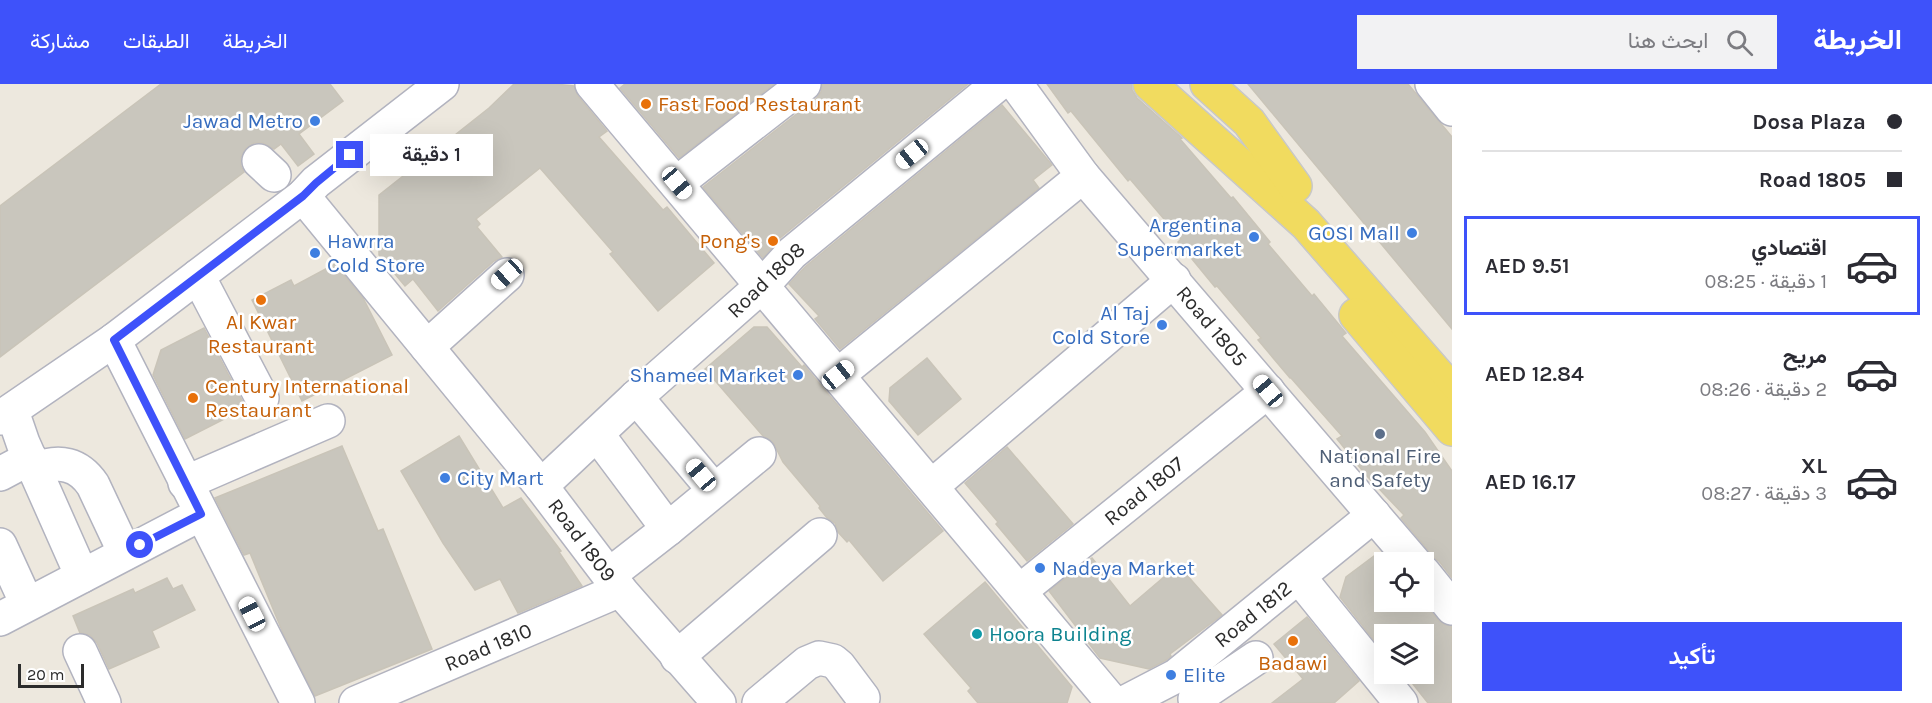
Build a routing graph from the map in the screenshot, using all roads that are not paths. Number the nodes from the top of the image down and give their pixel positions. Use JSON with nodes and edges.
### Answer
{"nodes":[{"id":1,"x":804,"y":84,"type":"edge"},
{"id":2,"x":998,"y":84,"type":"edge"},
{"id":3,"x":1016,"y":84,"type":"edge"},
{"id":4,"x":1150,"y":84,"type":"edge"},
{"id":5,"x":1174,"y":84,"type":"edge"},
{"id":6,"x":1207,"y":84,"type":"edge"},
{"id":7,"x":1432,"y":84,"type":"edge"},
{"id":8,"x":605,"y":88,"type":"edge"},
{"id":9,"x":422,"y":90,"type":"edge"},
{"id":10,"x":1452,"y":109,"type":"edge"},
{"id":11,"x":1237,"y":162,"type":"junction"},
{"id":12,"x":1083,"y":176,"type":"junction"},
{"id":13,"x":677,"y":183,"type":"junction"},
{"id":14,"x":1295,"y":186,"type":"junction"},
{"id":15,"x":303,"y":196,"type":"junction"},
{"id":16,"x":507,"y":274,"type":"dead end"},
{"id":17,"x":198,"y":276,"type":"junction"},
{"id":18,"x":1174,"y":280,"type":"junction"},
{"id":19,"x":762,"y":285,"type":"junction"},
{"id":20,"x":114,"y":340,"type":"junction"},
{"id":21,"x":427,"y":347,"type":"junction"},
{"id":22,"x":1452,"y":371,"type":"edge"},
{"id":23,"x":838,"y":375,"type":"junction"},
{"id":24,"x":1268,"y":391,"type":"junction"},
{"id":25,"x":1452,"y":391,"type":"edge"},
{"id":26,"x":636,"y":397,"type":"junction"},
{"id":27,"x":262,"y":398,"type":"dead end"},
{"id":28,"x":6,"y":414,"type":"edge"},
{"id":29,"x":328,"y":422,"type":"dead end"},
{"id":30,"x":1452,"y":429,"type":"edge"},
{"id":31,"x":597,"y":434,"type":"junction"},
{"id":32,"x":759,"y":454,"type":"dead end"},
{"id":33,"x":32,"y":464,"type":"junction"},
{"id":34,"x":0,"y":474,"type":"edge"},
{"id":35,"x":185,"y":483,"type":"junction"},
{"id":36,"x":541,"y":486,"type":"junction"},
{"id":37,"x":932,"y":486,"type":"junction"},
{"id":38,"x":714,"y":490,"type":"junction"},
{"id":39,"x":201,"y":514,"type":"junction"},
{"id":40,"x":1374,"y":515,"type":"junction"},
{"id":41,"x":668,"y":529,"type":"junction"},
{"id":42,"x":820,"y":535,"type":"dead end"},
{"id":43,"x":0,"y":545,"type":"edge"},
{"id":44,"x":1405,"y":552,"type":"edge"},
{"id":45,"x":125,"y":553,"type":"junction"},
{"id":46,"x":82,"y":576,"type":"junction"},
{"id":47,"x":1299,"y":577,"type":"junction"},
{"id":48,"x":615,"y":583,"type":"junction"},
{"id":49,"x":1434,"y":586,"type":"edge"},
{"id":50,"x":1020,"y":591,"type":"junction"},
{"id":51,"x":1452,"y":608,"type":"edge"},
{"id":52,"x":14,"y":612,"type":"edge"},
{"id":53,"x":80,"y":651,"type":"dead end"},
{"id":54,"x":677,"y":657,"type":"junction"},
{"id":55,"x":1256,"y":658,"type":"dead end"},
{"id":56,"x":1189,"y":693,"type":"edge"},
{"id":57,"x":863,"y":698,"type":"dead end"},
{"id":58,"x":104,"y":703,"type":"edge"},
{"id":59,"x":298,"y":703,"type":"edge"},
{"id":60,"x":356,"y":703,"type":"edge"},
{"id":61,"x":719,"y":703,"type":"edge"},
{"id":62,"x":759,"y":703,"type":"edge"},
{"id":63,"x":1113,"y":703,"type":"edge"},
{"id":64,"x":1124,"y":703,"type":"edge"},
{"id":65,"x":1401,"y":703,"type":"edge"}],
"edges":[{"from":1,"to":13,"type":"street"},
{"from":2,"to":19,"type":"street","name":"Road 1808"},
{"from":3,"to":12,"type":"street","name":"Road 1805"},
{"from":4,"to":11,"type":"main road"},
{"from":5,"to":14,"type":"main road"},
{"from":6,"to":14,"type":"main road"},
{"from":7,"to":10,"type":"street"},
{"from":8,"to":13,"type":"street"},
{"from":9,"to":15,"type":"street"},
{"from":11,"to":25,"type":"main road"},
{"from":11,"to":30,"type":"main road"},
{"from":12,"to":18,"type":"street","name":"Road 1805"},
{"from":12,"to":23,"type":"street"},
{"from":13,"to":19,"type":"street"},
{"from":14,"to":22,"type":"main road"},
{"from":15,"to":17,"type":"street"},
{"from":15,"to":21,"type":"street","name":"Road 1809"},
{"from":16,"to":21,"type":"street"},
{"from":17,"to":20,"type":"street"},
{"from":17,"to":27,"type":"street"},
{"from":18,"to":24,"type":"street","name":"Road 1805"},
{"from":18,"to":37,"type":"street"},
{"from":19,"to":23,"type":"street"},
{"from":19,"to":26,"type":"street","name":"Road 1808"},
{"from":20,"to":28,"type":"street"},
{"from":20,"to":35,"type":"street"},
{"from":21,"to":36,"type":"street","name":"Road 1809"},
{"from":23,"to":37,"type":"street"},
{"from":24,"to":40,"type":"street","name":"Road 1805"},
{"from":24,"to":50,"type":"street","name":"Road 1807"},
{"from":26,"to":31,"type":"street","name":"Road 1808"},
{"from":26,"to":38,"type":"street"},
{"from":28,"to":33,"type":"street"},
{"from":29,"to":35,"type":"street"},
{"from":31,"to":36,"type":"street","name":"Road 1808"},
{"from":31,"to":41,"type":"street"},
{"from":32,"to":38,"type":"street","name":"Road 1810"},
{"from":33,"to":34,"type":"street"},
{"from":33,"to":45,"type":"street"},
{"from":33,"to":46,"type":"street"},
{"from":35,"to":39,"type":"street"},
{"from":36,"to":48,"type":"street","name":"Road 1809"},
{"from":37,"to":50,"type":"street"},
{"from":38,"to":41,"type":"street","name":"Road 1810"},
{"from":39,"to":45,"type":"street"},
{"from":39,"to":59,"type":"street"},
{"from":40,"to":44,"type":"street","name":"Road 1805"},
{"from":40,"to":47,"type":"street","name":"Road 1812"},
{"from":41,"to":48,"type":"street","name":"Road 1810"},
{"from":42,"to":54,"type":"street"},
{"from":43,"to":52,"type":"street"},
{"from":45,"to":46,"type":"street"},
{"from":46,"to":52,"type":"street"},
{"from":47,"to":56,"type":"street","name":"Road 1812"},
{"from":47,"to":65,"type":"street"},
{"from":48,"to":54,"type":"street","name":"Road 1809"},
{"from":48,"to":60,"type":"street","name":"Road 1810"},
{"from":49,"to":51,"type":"street"},
{"from":50,"to":63,"type":"street"},
{"from":53,"to":58,"type":"street"},
{"from":54,"to":61,"type":"street","name":"Road 1809"},
{"from":55,"to":56,"type":"street"},
{"from":56,"to":64,"type":"street","name":"Road 1812"},
{"from":57,"to":62,"type":"street"}]}
